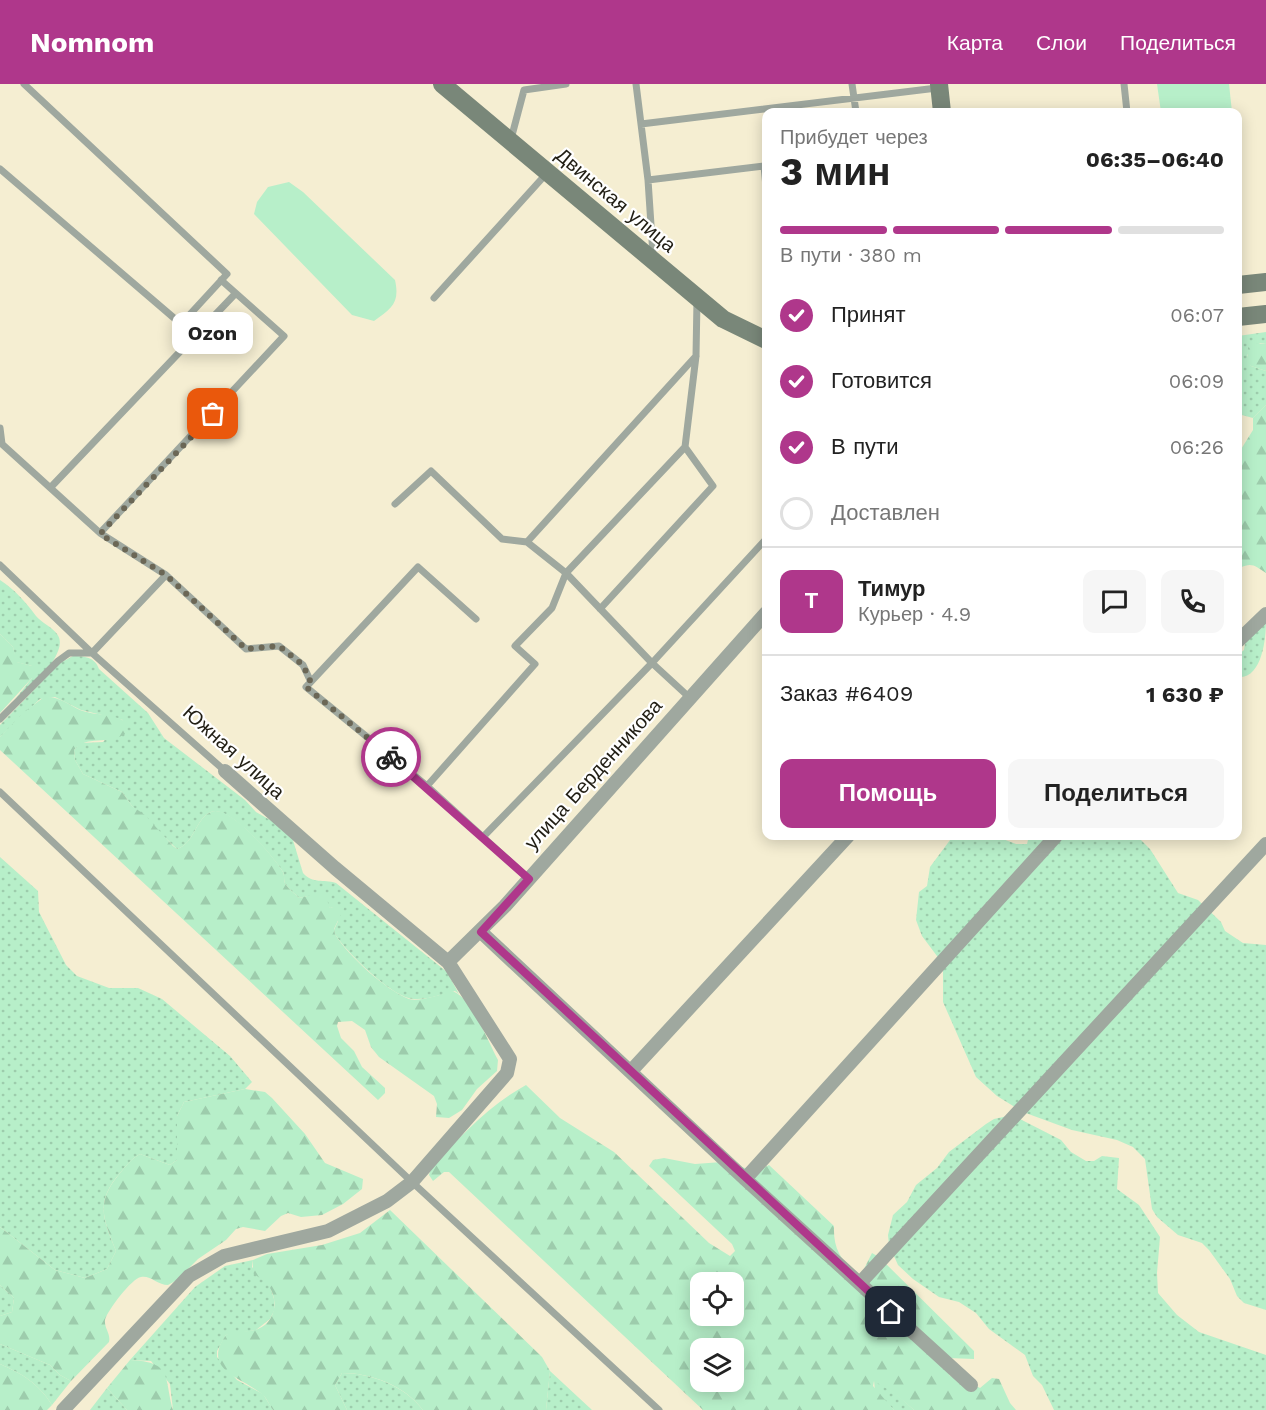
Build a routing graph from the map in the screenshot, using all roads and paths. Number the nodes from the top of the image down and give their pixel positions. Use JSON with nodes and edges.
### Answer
{"nodes":[{"id":1,"x":24,"y":84,"type":"edge"},
{"id":2,"x":442,"y":84,"type":"edge"},
{"id":3,"x":566,"y":84,"type":"edge"},
{"id":4,"x":636,"y":84,"type":"edge"},
{"id":5,"x":852,"y":84,"type":"edge"},
{"id":6,"x":1124,"y":84,"type":"edge"},
{"id":7,"x":939,"y":86,"type":"edge"},
{"id":8,"x":853,"y":98,"type":"junction"},
{"id":9,"x":771,"y":108,"type":"edge"},
{"id":10,"x":855,"y":108,"type":"edge"},
{"id":11,"x":942,"y":108,"type":"edge"},
{"id":12,"x":1126,"y":108,"type":"edge"},
{"id":13,"x":762,"y":109,"type":"edge"},
{"id":14,"x":641,"y":124,"type":"junction"},
{"id":15,"x":511,"y":141,"type":"junction"},
{"id":16,"x":762,"y":166,"type":"edge"},
{"id":17,"x":0,"y":169,"type":"edge"},
{"id":18,"x":547,"y":172,"type":"junction"},
{"id":19,"x":648,"y":180,"type":"junction"},
{"id":20,"x":653,"y":260,"type":"junction"},
{"id":21,"x":221,"y":280,"type":"junction"},
{"id":22,"x":1266,"y":282,"type":"edge"},
{"id":23,"x":1242,"y":285,"type":"edge"},
{"id":24,"x":236,"y":294,"type":"junction"},
{"id":25,"x":434,"y":298,"type":"dead end"},
{"id":26,"x":697,"y":298,"type":"junction"},
{"id":27,"x":1266,"y":314,"type":"edge"},
{"id":28,"x":1242,"y":317,"type":"edge"},
{"id":29,"x":762,"y":338,"type":"edge"},
{"id":30,"x":696,"y":356,"type":"junction"},
{"id":31,"x":0,"y":428,"type":"edge"},
{"id":32,"x":685,"y":447,"type":"junction"},
{"id":33,"x":51,"y":488,"type":"junction"},
{"id":34,"x":395,"y":504,"type":"dead end"},
{"id":35,"x":100,"y":534,"type":"junction"},
{"id":36,"x":527,"y":542,"type":"junction"},
{"id":37,"x":762,"y":543,"type":"edge"},
{"id":38,"x":0,"y":565,"type":"edge"},
{"id":39,"x":566,"y":573,"type":"junction"},
{"id":40,"x":166,"y":575,"type":"junction"},
{"id":41,"x":600,"y":609,"type":"junction"},
{"id":42,"x":1266,"y":614,"type":"edge"},
{"id":43,"x":762,"y":618,"type":"edge"},
{"id":44,"x":476,"y":619,"type":"dead end"},
{"id":45,"x":1242,"y":637,"type":"edge"},
{"id":46,"x":92,"y":653,"type":"junction"},
{"id":47,"x":652,"y":663,"type":"junction"},
{"id":48,"x":310,"y":680,"type":"junction"},
{"id":49,"x":691,"y":698,"type":"junction"},
{"id":50,"x":0,"y":719,"type":"edge"},
{"id":51,"x":225,"y":771,"type":"joint"},
{"id":52,"x":427,"y":786,"type":"junction"},
{"id":53,"x":0,"y":792,"type":"edge"},
{"id":54,"x":483,"y":837,"type":"junction"},
{"id":55,"x":844,"y":840,"type":"edge"},
{"id":56,"x":1052,"y":840,"type":"edge"},
{"id":57,"x":1266,"y":844,"type":"edge"},
{"id":58,"x":529,"y":879,"type":"junction"},
{"id":59,"x":481,"y":932,"type":"junction"},
{"id":60,"x":448,"y":962,"type":"junction"},
{"id":61,"x":631,"y":1071,"type":"junction"},
{"id":62,"x":745,"y":1179,"type":"junction"},
{"id":63,"x":412,"y":1182,"type":"junction"},
{"id":64,"x":860,"y":1283,"type":"junction"},
{"id":65,"x":971,"y":1384,"type":"dead end"},
{"id":66,"x":63,"y":1410,"type":"edge"},
{"id":67,"x":659,"y":1410,"type":"edge"}],
"edges":[{"from":1,"to":21,"type":"lane"},
{"from":2,"to":15,"type":"street","name":"Двинская улица"},
{"from":3,"to":15,"type":"lane"},
{"from":4,"to":14,"type":"lane"},
{"from":5,"to":8,"type":"lane"},
{"from":6,"to":12,"type":"lane"},
{"from":7,"to":8,"type":"lane"},
{"from":7,"to":11,"type":"street"},
{"from":8,"to":9,"type":"lane"},
{"from":8,"to":10,"type":"lane"},
{"from":13,"to":14,"type":"lane"},
{"from":14,"to":19,"type":"lane"},
{"from":15,"to":18,"type":"street","name":"Двинская улица"},
{"from":16,"to":19,"type":"lane"},
{"from":17,"to":21,"type":"lane"},
{"from":18,"to":20,"type":"street","name":"Двинская улица"},
{"from":18,"to":25,"type":"lane"},
{"from":19,"to":20,"type":"lane"},
{"from":20,"to":26,"type":"street","name":"Двинская улица"},
{"from":21,"to":24,"type":"lane"},
{"from":22,"to":23,"type":"street"},
{"from":24,"to":33,"type":"lane"},
{"from":24,"to":35,"type":"lane"},
{"from":26,"to":29,"type":"street","name":"Двинская улица"},
{"from":26,"to":30,"type":"lane"},
{"from":27,"to":28,"type":"street"},
{"from":30,"to":32,"type":"lane"},
{"from":30,"to":36,"type":"lane"},
{"from":31,"to":33,"type":"lane"},
{"from":32,"to":39,"type":"lane"},
{"from":32,"to":41,"type":"lane"},
{"from":33,"to":35,"type":"lane"},
{"from":34,"to":36,"type":"lane"},
{"from":35,"to":40,"type":"lane"},
{"from":36,"to":39,"type":"lane"},
{"from":37,"to":47,"type":"lane"},
{"from":38,"to":46,"type":"lane","name":"Южная улица"},
{"from":39,"to":41,"type":"lane"},
{"from":39,"to":52,"type":"lane"},
{"from":40,"to":46,"type":"lane"},
{"from":40,"to":48,"type":"lane"},
{"from":41,"to":47,"type":"lane"},
{"from":42,"to":45,"type":"street"},
{"from":43,"to":49,"type":"street","name":"улица Берденникова"},
{"from":44,"to":48,"type":"lane"},
{"from":46,"to":50,"type":"lane"},
{"from":46,"to":51,"type":"lane","name":"Южная улица"},
{"from":47,"to":49,"type":"lane"},
{"from":47,"to":54,"type":"lane"},
{"from":48,"to":52,"type":"lane"},
{"from":49,"to":58,"type":"street","name":"улица Берденникова"},
{"from":51,"to":60,"type":"street","name":"Южная улица"},
{"from":52,"to":54,"type":"lane"},
{"from":53,"to":63,"type":"lane"},
{"from":54,"to":58,"type":"lane"},
{"from":55,"to":61,"type":"street"},
{"from":56,"to":62,"type":"street"},
{"from":57,"to":64,"type":"street"},
{"from":58,"to":59,"type":"street","name":"улица Берденникова"},
{"from":59,"to":60,"type":"street","name":"улица Берденникова"},
{"from":59,"to":61,"type":"street"},
{"from":60,"to":63,"type":"street","name":"Южная улица"},
{"from":61,"to":62,"type":"street"},
{"from":62,"to":64,"type":"street"},
{"from":63,"to":66,"type":"street","name":"Южная улица"},
{"from":63,"to":67,"type":"lane"},
{"from":64,"to":65,"type":"street"}]}
